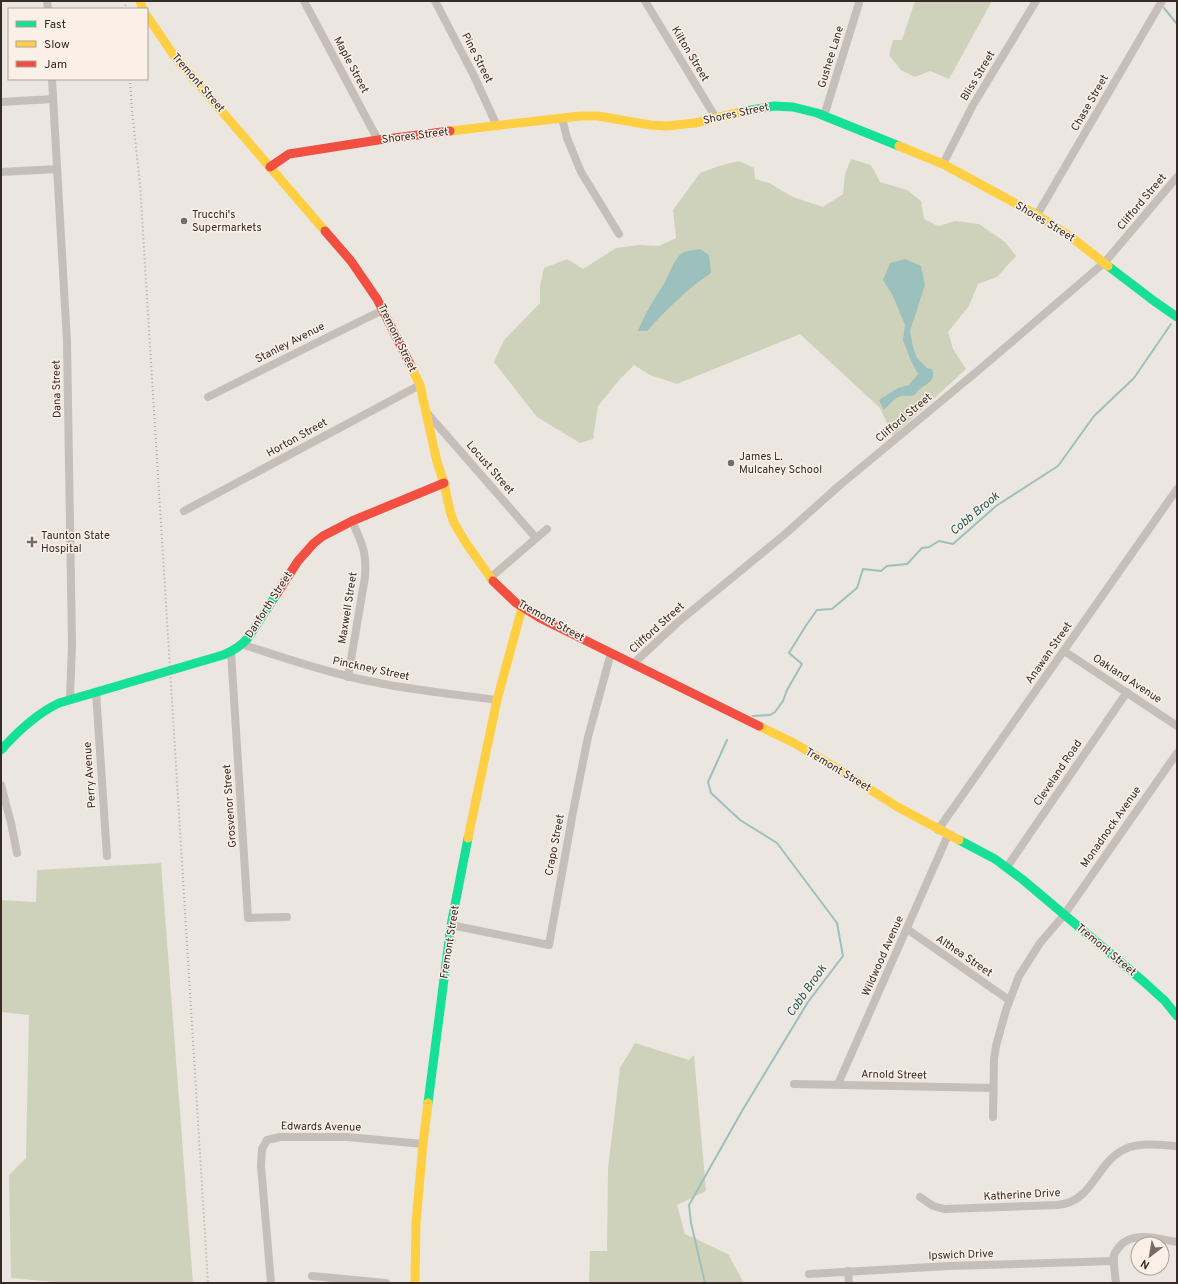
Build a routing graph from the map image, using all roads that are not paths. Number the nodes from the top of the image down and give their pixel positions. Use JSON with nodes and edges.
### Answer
{"nodes":[{"id":1,"x":304,"y":1,"type":"edge"},
{"id":2,"x":435,"y":1,"type":"edge"},
{"id":3,"x":645,"y":1,"type":"edge"},
{"id":4,"x":1036,"y":1,"type":"edge"},
{"id":5,"x":1162,"y":1,"type":"edge"},
{"id":6,"x":859,"y":3,"type":"dead end"},
{"id":7,"x":148,"y":18,"type":"edge"},
{"id":8,"x":52,"y":80,"type":"edge"},
{"id":9,"x":53,"y":99,"type":"junction"},
{"id":10,"x":1,"y":102,"type":"edge"},
{"id":11,"x":824,"y":116,"type":"junction"},
{"id":12,"x":562,"y":118,"type":"junction"},
{"id":13,"x":716,"y":118,"type":"junction"},
{"id":14,"x":497,"y":126,"type":"junction"},
{"id":15,"x":378,"y":140,"type":"junction"},
{"id":16,"x":943,"y":164,"type":"junction"},
{"id":17,"x":270,"y":167,"type":"junction"},
{"id":18,"x":57,"y":169,"type":"junction"},
{"id":19,"x":1,"y":172,"type":"edge"},
{"id":20,"x":1177,"y":177,"type":"edge"},
{"id":21,"x":1037,"y":215,"type":"junction"},
{"id":22,"x":619,"y":234,"type":"dead end"},
{"id":23,"x":1105,"y":262,"type":"junction"},
{"id":24,"x":383,"y":310,"type":"junction"},
{"id":25,"x":1177,"y":317,"type":"edge"},
{"id":26,"x":420,"y":385,"type":"junction"},
{"id":27,"x":208,"y":397,"type":"dead end"},
{"id":28,"x":427,"y":413,"type":"junction"},
{"id":29,"x":444,"y":483,"type":"junction"},
{"id":30,"x":1177,"y":489,"type":"edge"},
{"id":31,"x":184,"y":511,"type":"dead end"},
{"id":32,"x":352,"y":521,"type":"junction"},
{"id":33,"x":547,"y":529,"type":"dead end"},
{"id":34,"x":536,"y":538,"type":"junction"},
{"id":35,"x":490,"y":578,"type":"junction"},
{"id":36,"x":522,"y":608,"type":"junction"},
{"id":37,"x":243,"y":644,"type":"junction"},
{"id":38,"x":1064,"y":651,"type":"junction"},
{"id":39,"x":231,"y":652,"type":"junction"},
{"id":40,"x":611,"y":653,"type":"junction"},
{"id":41,"x":633,"y":664,"type":"junction"},
{"id":42,"x":348,"y":677,"type":"junction"},
{"id":43,"x":96,"y":692,"type":"junction"},
{"id":44,"x":1127,"y":692,"type":"junction"},
{"id":45,"x":70,"y":699,"type":"junction"},
{"id":46,"x":497,"y":700,"type":"junction"},
{"id":47,"x":1177,"y":726,"type":"edge"},
{"id":48,"x":1,"y":750,"type":"edge"},
{"id":49,"x":1177,"y":752,"type":"edge"},
{"id":50,"x":1,"y":785,"type":"edge"},
{"id":51,"x":938,"y":830,"type":"junction"},
{"id":52,"x":948,"y":835,"type":"junction"},
{"id":53,"x":17,"y":853,"type":"dead end"},
{"id":54,"x":107,"y":856,"type":"dead end"},
{"id":55,"x":1007,"y":867,"type":"junction"},
{"id":56,"x":1064,"y":914,"type":"junction"},
{"id":57,"x":287,"y":917,"type":"dead end"},
{"id":58,"x":451,"y":925,"type":"junction"},
{"id":59,"x":907,"y":930,"type":"junction"},
{"id":60,"x":1009,"y":1000,"type":"junction"},
{"id":61,"x":1177,"y":1016,"type":"edge"},
{"id":62,"x":794,"y":1084,"type":"dead end"},
{"id":63,"x":838,"y":1084,"type":"junction"},
{"id":64,"x":993,"y":1088,"type":"junction"},
{"id":65,"x":993,"y":1116,"type":"dead end"},
{"id":66,"x":423,"y":1144,"type":"junction"},
{"id":67,"x":1177,"y":1146,"type":"edge"},
{"id":68,"x":920,"y":1197,"type":"dead end"},
{"id":69,"x":1177,"y":1242,"type":"edge"},
{"id":70,"x":1114,"y":1261,"type":"junction"},
{"id":71,"x":848,"y":1271,"type":"junction"},
{"id":72,"x":809,"y":1274,"type":"dead end"},
{"id":73,"x":312,"y":1276,"type":"dead end"},
{"id":74,"x":271,"y":1283,"type":"edge"},
{"id":75,"x":386,"y":1283,"type":"edge"},
{"id":76,"x":415,"y":1283,"type":"edge"},
{"id":77,"x":849,"y":1283,"type":"edge"},
{"id":78,"x":1116,"y":1283,"type":"edge"}],
"edges":[{"from":1,"to":15,"type":"street","name":"Maple Street"},
{"from":2,"to":14,"type":"street","name":"Pine Street"},
{"from":3,"to":13,"type":"street","name":"Kilton Street"},
{"from":4,"to":16,"type":"street","name":"Bliss Street"},
{"from":5,"to":21,"type":"street","name":"Chase Street"},
{"from":6,"to":11,"type":"street","name":"Gushee Lane"},
{"from":7,"to":17,"type":"street","name":"Tremont Street"},
{"from":8,"to":9,"type":"street","name":"Dana Street"},
{"from":9,"to":10,"type":"street"},
{"from":9,"to":18,"type":"street","name":"Dana Street"},
{"from":11,"to":13,"type":"street","name":"Shores Street"},
{"from":11,"to":16,"type":"street","name":"Shores Street"},
{"from":12,"to":13,"type":"street","name":"Shores Street"},
{"from":12,"to":14,"type":"street","name":"Shores Street"},
{"from":12,"to":22,"type":"street"},
{"from":14,"to":15,"type":"street","name":"Shores Street"},
{"from":15,"to":17,"type":"street","name":"Shores Street"},
{"from":16,"to":21,"type":"street","name":"Shores Street"},
{"from":17,"to":24,"type":"street","name":"Tremont Street"},
{"from":18,"to":19,"type":"street"},
{"from":18,"to":45,"type":"street","name":"Dana Street"},
{"from":20,"to":23,"type":"street","name":"Clifford Street"},
{"from":21,"to":23,"type":"street","name":"Shores Street"},
{"from":23,"to":25,"type":"street","name":"Shores Street"},
{"from":23,"to":41,"type":"street","name":"Clifford Street"},
{"from":24,"to":26,"type":"street","name":"Tremont Street"},
{"from":24,"to":27,"type":"street","name":"Stanley Avenue"},
{"from":26,"to":28,"type":"street","name":"Tremont Street"},
{"from":26,"to":31,"type":"street","name":"Horton Street"},
{"from":28,"to":29,"type":"street","name":"Tremont Street"},
{"from":28,"to":34,"type":"street","name":"Locust Street"},
{"from":29,"to":32,"type":"street","name":"Danforth Street"},
{"from":29,"to":35,"type":"street","name":"Tremont Street"},
{"from":30,"to":38,"type":"street","name":"Anawan Street"},
{"from":32,"to":37,"type":"street","name":"Danforth Street"},
{"from":32,"to":42,"type":"street","name":"Maxwell Street"},
{"from":33,"to":34,"type":"street"},
{"from":34,"to":35,"type":"street"},
{"from":35,"to":36,"type":"street","name":"Tremont Street"},
{"from":36,"to":40,"type":"street","name":"Tremont Street"},
{"from":36,"to":46,"type":"street","name":"Fremont Street"},
{"from":37,"to":39,"type":"street","name":"Danforth Street"},
{"from":37,"to":42,"type":"street","name":"Pinckney Street"},
{"from":38,"to":44,"type":"street","name":"Oakland Avenue"},
{"from":38,"to":51,"type":"street","name":"Anawan Street"},
{"from":39,"to":43,"type":"street","name":"Danforth Street"},
{"from":39,"to":57,"type":"street","name":"Grosvenor Street"},
{"from":40,"to":41,"type":"street","name":"Tremont Street"},
{"from":40,"to":58,"type":"street","name":"Crapo Street"},
{"from":41,"to":51,"type":"street","name":"Tremont Street"},
{"from":42,"to":46,"type":"street","name":"Pinckney Street"},
{"from":43,"to":45,"type":"street","name":"Danforth Street"},
{"from":43,"to":54,"type":"street","name":"Perry Avenue"},
{"from":44,"to":47,"type":"street","name":"Oakland Avenue"},
{"from":44,"to":55,"type":"street","name":"Cleveland Road"},
{"from":45,"to":48,"type":"street","name":"Danforth Street"},
{"from":46,"to":58,"type":"street","name":"Fremont Street"},
{"from":49,"to":56,"type":"street","name":"Monadnock Avenue"},
{"from":50,"to":53,"type":"street"},
{"from":51,"to":52,"type":"street","name":"Tremont Street"},
{"from":52,"to":55,"type":"street","name":"Tremont Street"},
{"from":52,"to":59,"type":"street","name":"Wildwood Avenue"},
{"from":55,"to":56,"type":"street","name":"Tremont Street"},
{"from":56,"to":60,"type":"street","name":"Monadnock Avenue"},
{"from":56,"to":61,"type":"street","name":"Tremont Street"},
{"from":58,"to":66,"type":"street","name":"Fremont Street"},
{"from":59,"to":60,"type":"street","name":"Althea Street"},
{"from":59,"to":63,"type":"street","name":"Wildwood Avenue"},
{"from":60,"to":64,"type":"street","name":"Monadnock Avenue"},
{"from":62,"to":63,"type":"street","name":"Arnold Street"},
{"from":63,"to":64,"type":"street","name":"Arnold Street"},
{"from":64,"to":65,"type":"street","name":"Monadnock Avenue"},
{"from":66,"to":74,"type":"street","name":"Edwards Avenue"},
{"from":66,"to":76,"type":"street","name":"Fremont Street"},
{"from":67,"to":68,"type":"street","name":"Katherine Drive"},
{"from":69,"to":70,"type":"street"},
{"from":70,"to":71,"type":"street","name":"Ipswich Drive"},
{"from":70,"to":78,"type":"street"},
{"from":71,"to":72,"type":"street","name":"Ipswich Drive"},
{"from":71,"to":77,"type":"street"},
{"from":73,"to":75,"type":"street"}]}
